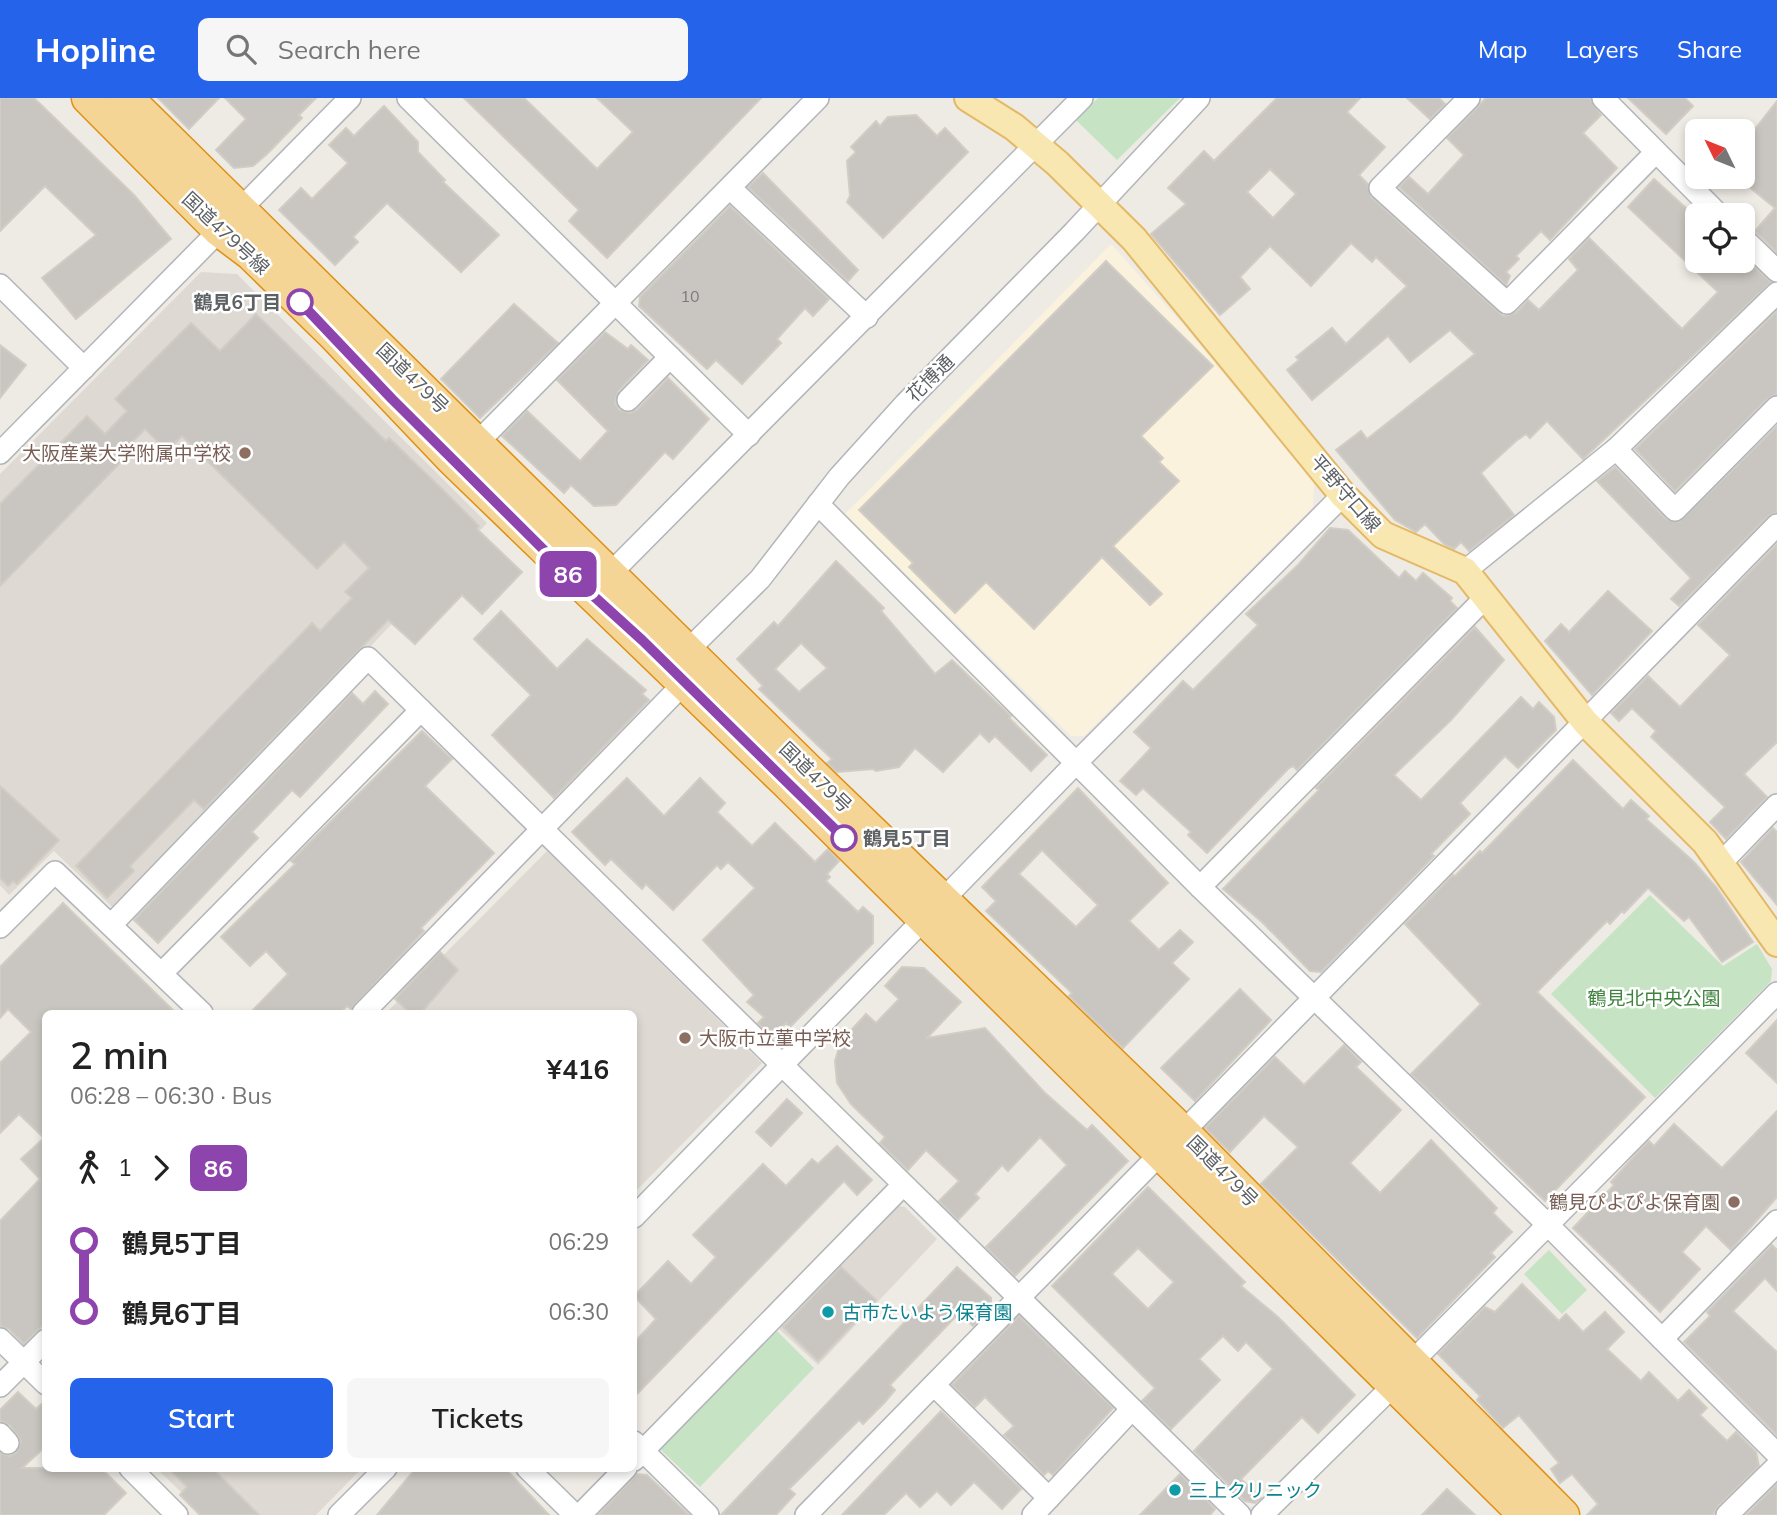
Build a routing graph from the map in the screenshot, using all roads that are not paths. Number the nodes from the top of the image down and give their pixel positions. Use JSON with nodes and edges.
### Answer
{"nodes":[{"id":1,"x":88,"y":98,"type":"edge"},
{"id":2,"x":127,"y":98,"type":"edge"},
{"id":3,"x":350,"y":98,"type":"edge"},
{"id":4,"x":408,"y":98,"type":"edge"},
{"id":5,"x":818,"y":98,"type":"edge"},
{"id":6,"x":968,"y":98,"type":"edge"},
{"id":7,"x":1082,"y":98,"type":"edge"},
{"id":8,"x":1199,"y":98,"type":"edge"},
{"id":9,"x":1469,"y":98,"type":"edge"},
{"id":10,"x":1603,"y":98,"type":"edge"},
{"id":11,"x":1035,"y":145,"type":"junction"},
{"id":12,"x":1655,"y":153,"type":"junction"},
{"id":13,"x":730,"y":188,"type":"junction"},
{"id":14,"x":1707,"y":203,"type":"edge"},
{"id":15,"x":1098,"y":205,"type":"junction"},
{"id":16,"x":230,"y":219,"type":"junction"},
{"id":17,"x":1755,"y":250,"type":"edge"},
{"id":18,"x":1777,"y":271,"type":"edge"},
{"id":19,"x":0,"y":285,"type":"edge"},
{"id":20,"x":1777,"y":293,"type":"edge"},
{"id":21,"x":616,"y":303,"type":"junction"},
{"id":22,"x":867,"y":317,"type":"junction"},
{"id":23,"x":670,"y":357,"type":"junction"},
{"id":24,"x":84,"y":368,"type":"junction"},
{"id":25,"x":628,"y":400,"type":"dead end"},
{"id":26,"x":1777,"y":407,"type":"edge"},
{"id":27,"x":749,"y":435,"type":"junction"},
{"id":28,"x":478,"y":442,"type":"junction"},
{"id":29,"x":1616,"y":449,"type":"junction"},
{"id":30,"x":0,"y":453,"type":"edge"},
{"id":31,"x":452,"y":458,"type":"joint"},
{"id":32,"x":1343,"y":495,"type":"junction"},
{"id":33,"x":818,"y":505,"type":"junction"},
{"id":34,"x":1777,"y":525,"type":"edge"},
{"id":35,"x":1465,"y":571,"type":"junction"},
{"id":36,"x":600,"y":584,"type":"junction"},
{"id":37,"x":1486,"y":597,"type":"junction"},
{"id":38,"x":686,"y":667,"type":"junction"},
{"id":39,"x":421,"y":710,"type":"junction"},
{"id":40,"x":1586,"y":723,"type":"junction"},
{"id":41,"x":1077,"y":762,"type":"junction"},
{"id":42,"x":1777,"y":805,"type":"edge"},
{"id":43,"x":543,"y":830,"type":"junction"},
{"id":44,"x":1722,"y":862,"type":"junction"},
{"id":45,"x":1200,"y":887,"type":"junction"},
{"id":46,"x":934,"y":908,"type":"junction"},
{"id":47,"x":4,"y":914,"type":"edge"},
{"id":48,"x":111,"y":925,"type":"junction"},
{"id":49,"x":1777,"y":943,"type":"edge"},
{"id":50,"x":162,"y":974,"type":"junction"},
{"id":51,"x":1777,"y":993,"type":"edge"},
{"id":52,"x":1314,"y":996,"type":"junction"},
{"id":53,"x":199,"y":1010,"type":"edge"},
{"id":54,"x":366,"y":1010,"type":"edge"},
{"id":55,"x":782,"y":1064,"type":"junction"},
{"id":56,"x":1173,"y":1142,"type":"junction"},
{"id":57,"x":903,"y":1185,"type":"junction"},
{"id":58,"x":637,"y":1214,"type":"edge"},
{"id":59,"x":1777,"y":1221,"type":"edge"},
{"id":60,"x":1547,"y":1224,"type":"junction"},
{"id":61,"x":1018,"y":1298,"type":"junction"},
{"id":62,"x":0,"y":1339,"type":"edge"},
{"id":63,"x":1662,"y":1339,"type":"junction"},
{"id":64,"x":42,"y":1344,"type":"edge"},
{"id":65,"x":24,"y":1362,"type":"junction"},
{"id":66,"x":1403,"y":1373,"type":"junction"},
{"id":67,"x":42,"y":1380,"type":"edge"},
{"id":68,"x":934,"y":1385,"type":"junction"},
{"id":69,"x":0,"y":1386,"type":"edge"},
{"id":70,"x":1131,"y":1410,"type":"junction"},
{"id":71,"x":637,"y":1451,"type":"edge"},
{"id":72,"x":1777,"y":1454,"type":"edge"},
{"id":73,"x":1777,"y":1466,"type":"edge"},
{"id":74,"x":134,"y":1472,"type":"edge"},
{"id":75,"x":382,"y":1472,"type":"edge"},
{"id":76,"x":531,"y":1472,"type":"edge"},
{"id":77,"x":622,"y":1472,"type":"edge"},
{"id":78,"x":1049,"y":1498,"type":"junction"},
{"id":79,"x":177,"y":1515,"type":"edge"},
{"id":80,"x":339,"y":1515,"type":"edge"},
{"id":81,"x":578,"y":1515,"type":"edge"},
{"id":82,"x":708,"y":1515,"type":"edge"},
{"id":83,"x":806,"y":1515,"type":"edge"},
{"id":84,"x":1033,"y":1515,"type":"edge"},
{"id":85,"x":1241,"y":1515,"type":"edge"},
{"id":86,"x":1262,"y":1515,"type":"edge"},
{"id":87,"x":1525,"y":1515,"type":"edge"},
{"id":88,"x":1563,"y":1515,"type":"edge"},
{"id":89,"x":1727,"y":1515,"type":"edge"}],
"edges":[{"from":1,"to":16,"type":"highway","name":"国道479号線"},
{"from":2,"to":16,"type":"highway","name":"国道479号"},
{"from":3,"to":16,"type":"street"},
{"from":4,"to":21,"type":"street"},
{"from":5,"to":13,"type":"street"},
{"from":6,"to":11,"type":"main road","name":"平野守口線"},
{"from":7,"to":11,"type":"street"},
{"from":8,"to":15,"type":"street","name":"花博通"},
{"from":9,"to":12,"type":"street"},
{"from":10,"to":12,"type":"street"},
{"from":11,"to":15,"type":"main road","name":"平野守口線"},
{"from":11,"to":22,"type":"street"},
{"from":12,"to":14,"type":"street"},
{"from":13,"to":21,"type":"street"},
{"from":13,"to":22,"type":"street"},
{"from":15,"to":32,"type":"main road","name":"平野守口線"},
{"from":15,"to":33,"type":"street","name":"花博通"},
{"from":16,"to":24,"type":"street"},
{"from":16,"to":28,"type":"highway","name":"国道479号"},
{"from":16,"to":31,"type":"highway","name":"国道479号線"},
{"from":17,"to":18,"type":"street"},
{"from":19,"to":24,"type":"street"},
{"from":20,"to":29,"type":"street"},
{"from":21,"to":23,"type":"street"},
{"from":21,"to":28,"type":"street"},
{"from":22,"to":27,"type":"street"},
{"from":23,"to":25,"type":"street"},
{"from":23,"to":27,"type":"street"},
{"from":24,"to":30,"type":"street"},
{"from":26,"to":29,"type":"street"},
{"from":27,"to":36,"type":"street"},
{"from":28,"to":36,"type":"highway","name":"国道479号"},
{"from":29,"to":35,"type":"street"},
{"from":31,"to":36,"type":"highway","name":"国道479号"},
{"from":32,"to":35,"type":"main road","name":"平野守口線"},
{"from":32,"to":41,"type":"street"},
{"from":33,"to":38,"type":"street","name":"花博通"},
{"from":33,"to":41,"type":"street"},
{"from":34,"to":40,"type":"street"},
{"from":35,"to":37,"type":"main road","name":"平野守口線"},
{"from":36,"to":38,"type":"highway","name":"国道479号"},
{"from":37,"to":40,"type":"main road","name":"平野守口線"},
{"from":37,"to":45,"type":"street"},
{"from":38,"to":43,"type":"street","name":"花博通"},
{"from":38,"to":46,"type":"highway","name":"国道479号"},
{"from":39,"to":43,"type":"street"},
{"from":39,"to":48,"type":"street"},
{"from":39,"to":50,"type":"street"},
{"from":40,"to":44,"type":"main road","name":"平野守口線"},
{"from":40,"to":52,"type":"street"},
{"from":41,"to":45,"type":"street"},
{"from":41,"to":46,"type":"street"},
{"from":42,"to":44,"type":"street"},
{"from":43,"to":54,"type":"street","name":"花博通"},
{"from":43,"to":55,"type":"street"},
{"from":44,"to":49,"type":"main road","name":"平野守口線"},
{"from":45,"to":52,"type":"street"},
{"from":46,"to":55,"type":"street"},
{"from":46,"to":56,"type":"highway","name":"国道479号"},
{"from":47,"to":48,"type":"street"},
{"from":48,"to":50,"type":"street"},
{"from":50,"to":53,"type":"street"},
{"from":51,"to":60,"type":"street"},
{"from":52,"to":56,"type":"street"},
{"from":52,"to":60,"type":"street"},
{"from":55,"to":57,"type":"street"},
{"from":55,"to":58,"type":"street"},
{"from":56,"to":61,"type":"street"},
{"from":56,"to":66,"type":"highway","name":"国道479号"},
{"from":57,"to":61,"type":"street"},
{"from":57,"to":71,"type":"street"},
{"from":59,"to":63,"type":"street"},
{"from":60,"to":63,"type":"street"},
{"from":60,"to":66,"type":"street"},
{"from":61,"to":68,"type":"street"},
{"from":61,"to":70,"type":"street"},
{"from":62,"to":65,"type":"street"},
{"from":63,"to":72,"type":"street"},
{"from":64,"to":65,"type":"street"},
{"from":65,"to":67,"type":"street"},
{"from":65,"to":69,"type":"street"},
{"from":66,"to":86,"type":"street"},
{"from":66,"to":87,"type":"highway","name":"国道479号"},
{"from":66,"to":88,"type":"highway","name":"国道479号"},
{"from":68,"to":78,"type":"street"},
{"from":68,"to":83,"type":"street"},
{"from":70,"to":78,"type":"street"},
{"from":70,"to":85,"type":"street"},
{"from":71,"to":82,"type":"street"},
{"from":73,"to":89,"type":"street"},
{"from":74,"to":79,"type":"street"},
{"from":75,"to":80,"type":"street"},
{"from":76,"to":81,"type":"street"},
{"from":77,"to":81,"type":"street"},
{"from":78,"to":84,"type":"street"}]}
